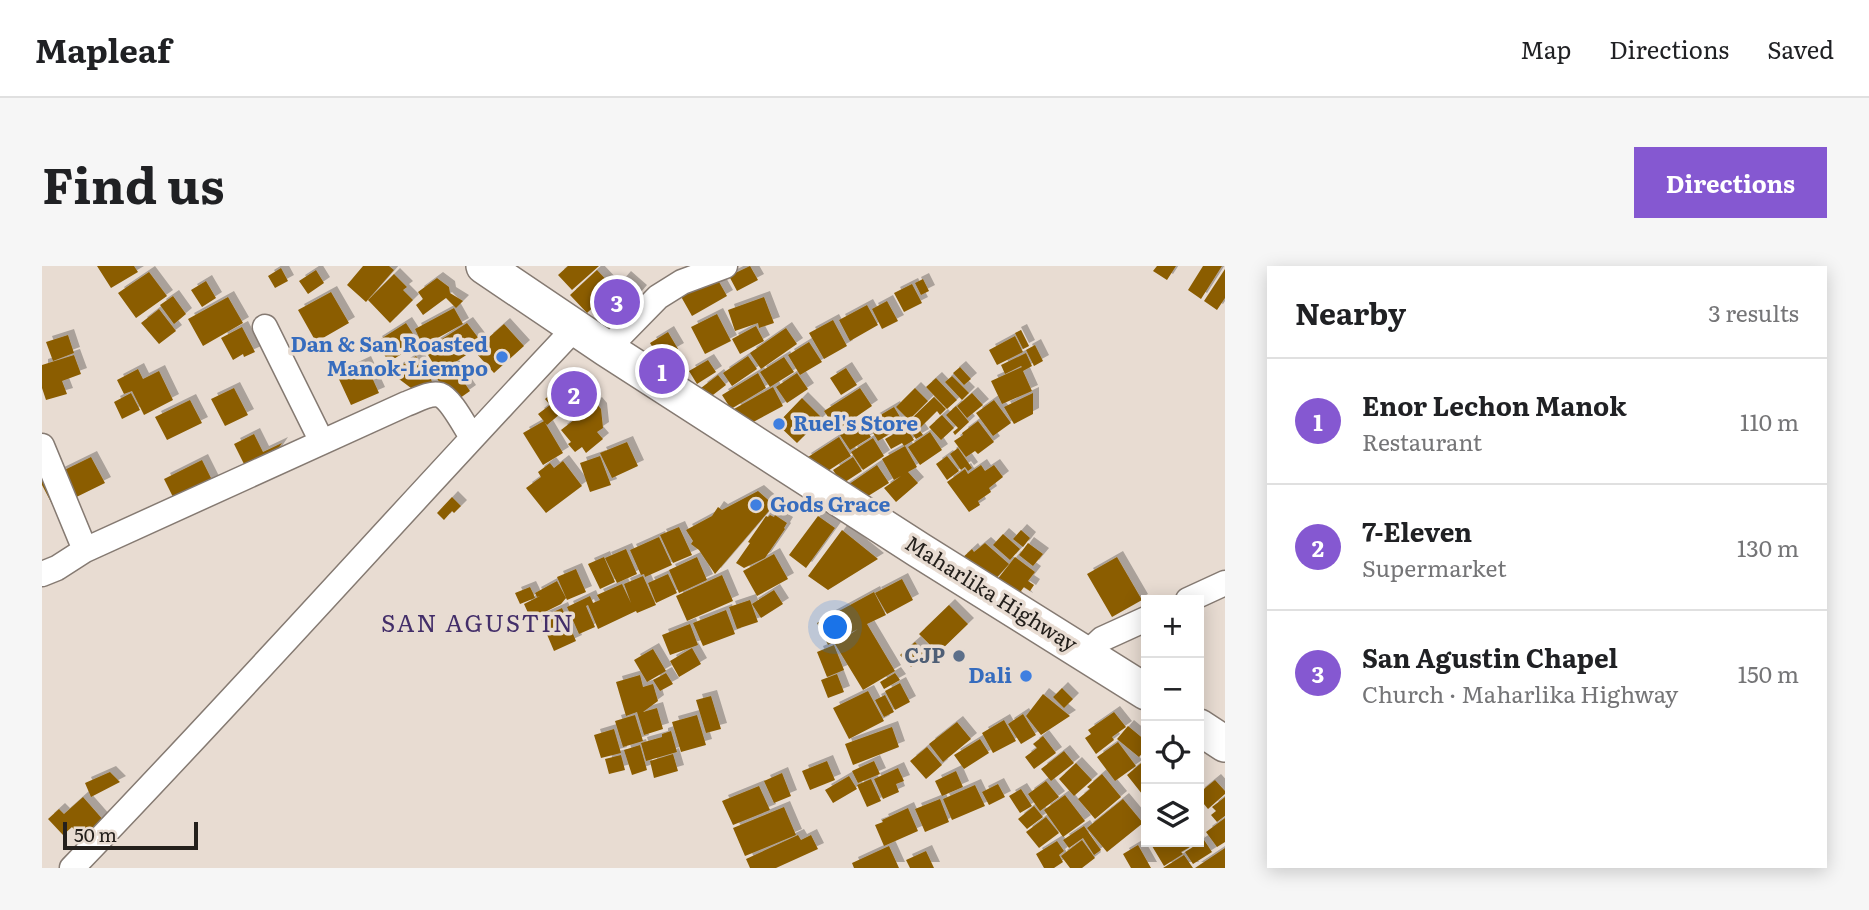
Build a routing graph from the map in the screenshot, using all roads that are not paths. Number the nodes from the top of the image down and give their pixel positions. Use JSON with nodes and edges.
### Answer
{"nodes":[{"id":1,"x":484,"y":266,"type":"edge"},
{"id":2,"x":725,"y":266,"type":"edge"},
{"id":3,"x":265,"y":327,"type":"dead end"},
{"id":4,"x":575,"y":328,"type":"junction"},
{"id":5,"x":607,"y":349,"type":"junction"},
{"id":6,"x":472,"y":437,"type":"junction"},
{"id":7,"x":323,"y":442,"type":"junction"},
{"id":8,"x":42,"y":446,"type":"edge"},
{"id":9,"x":85,"y":550,"type":"junction"},
{"id":10,"x":42,"y":574,"type":"edge"},
{"id":11,"x":1225,"y":583,"type":"edge"},
{"id":12,"x":1199,"y":595,"type":"edge"},
{"id":13,"x":1141,"y":621,"type":"edge"},
{"id":14,"x":1086,"y":654,"type":"junction"},
{"id":15,"x":1141,"y":689,"type":"edge"},
{"id":16,"x":1204,"y":730,"type":"edge"},
{"id":17,"x":1225,"y":744,"type":"edge"},
{"id":18,"x":72,"y":868,"type":"edge"}],
"edges":[{"from":1,"to":4,"type":"highway","name":"Maharlika Highway"},
{"from":2,"to":5,"type":"street"},
{"from":3,"to":7,"type":"street"},
{"from":4,"to":5,"type":"highway","name":"Maharlika Highway"},
{"from":4,"to":6,"type":"street"},
{"from":5,"to":14,"type":"highway","name":"Maharlika Highway"},
{"from":6,"to":7,"type":"street"},
{"from":6,"to":18,"type":"street"},
{"from":7,"to":9,"type":"street"},
{"from":8,"to":9,"type":"street"},
{"from":9,"to":10,"type":"street"},
{"from":11,"to":12,"type":"street"},
{"from":13,"to":14,"type":"street"},
{"from":14,"to":15,"type":"highway","name":"Maharlika Highway"},
{"from":16,"to":17,"type":"highway"}]}
